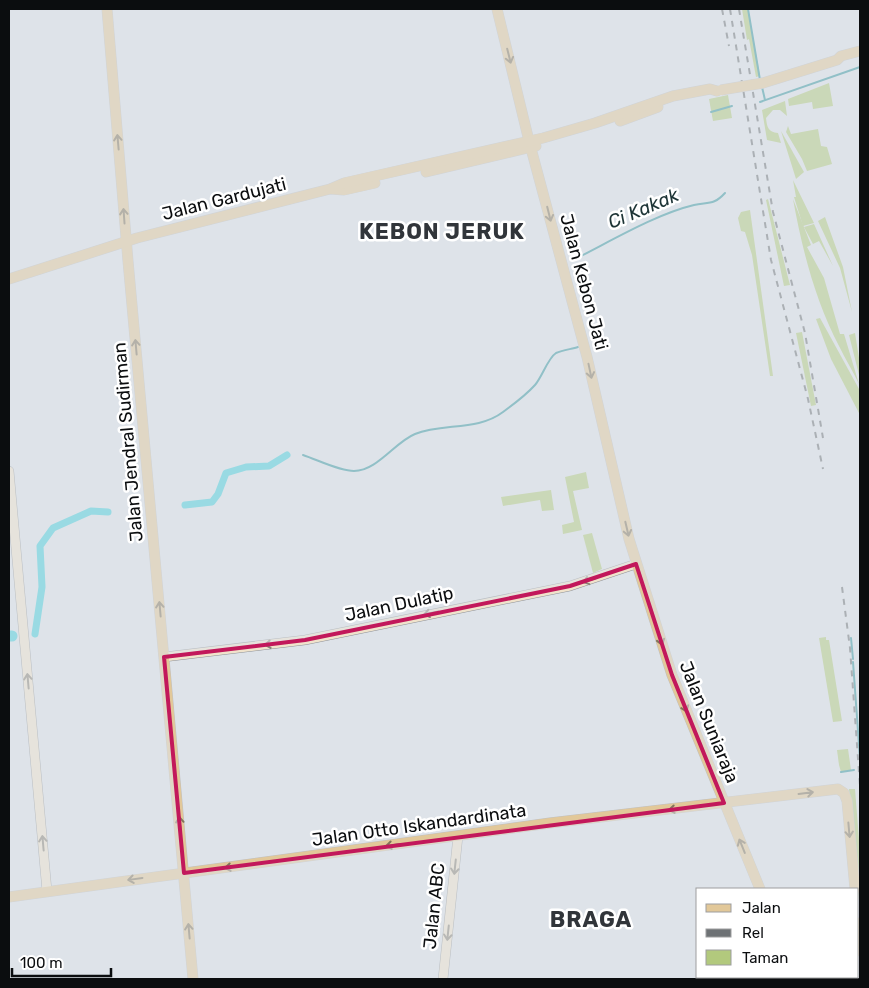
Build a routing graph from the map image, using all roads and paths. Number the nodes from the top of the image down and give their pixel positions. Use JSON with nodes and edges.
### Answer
{"nodes":[{"id":1,"x":107,"y":9,"type":"edge"},
{"id":2,"x":497,"y":9,"type":"edge"},
{"id":3,"x":860,"y":51,"type":"edge"},
{"id":4,"x":860,"y":57,"type":"edge"},
{"id":5,"x":837,"y":60,"type":"junction"},
{"id":6,"x":525,"y":124,"type":"junction"},
{"id":7,"x":544,"y":141,"type":"junction"},
{"id":8,"x":530,"y":144,"type":"junction"},
{"id":9,"x":537,"y":167,"type":"junction"},
{"id":10,"x":126,"y":241,"type":"junction"},
{"id":11,"x":9,"y":279,"type":"edge"},
{"id":12,"x":9,"y":471,"type":"edge"},
{"id":13,"x":636,"y":564,"type":"junction"},
{"id":14,"x":164,"y":657,"type":"junction"},
{"id":15,"x":724,"y":803,"type":"junction"},
{"id":16,"x":458,"y":836,"type":"junction"},
{"id":17,"x":184,"y":872,"type":"junction"},
{"id":18,"x":760,"y":888,"type":"edge"},
{"id":19,"x":855,"y":888,"type":"edge"},
{"id":20,"x":47,"y":891,"type":"junction"},
{"id":21,"x":9,"y":897,"type":"edge"},
{"id":22,"x":859,"y":937,"type":"edge"},
{"id":23,"x":860,"y":951,"type":"edge"},
{"id":24,"x":193,"y":979,"type":"edge"},
{"id":25,"x":443,"y":979,"type":"edge"}],
"edges":[{"from":10,"to":1,"type":"main road","name":"Jalan Jendral Sudirman","one_way":true},
{"from":2,"to":6,"type":"main road","name":"Jalan Kebon Jati","one_way":true},
{"from":3,"to":5,"type":"main road"},
{"from":4,"to":5,"type":"main road"},
{"from":5,"to":7,"type":"main road","name":"Jalan Gardujati","bridge":true},
{"from":6,"to":7,"type":"main road"},
{"from":6,"to":8,"type":"main road","name":"Jalan Kebon Jati"},
{"from":7,"to":8,"type":"main road","name":"Jalan Gardujati"},
{"from":7,"to":9,"type":"main road"},
{"from":8,"to":9,"type":"main road","name":"Jalan Kebon Jati"},
{"from":8,"to":10,"type":"main road","name":"Jalan Gardujati"},
{"from":9,"to":13,"type":"main road","name":"Jalan Kebon Jati","one_way":true},
{"from":10,"to":11,"type":"main road","name":"Jalan Gardujati"},
{"from":14,"to":10,"type":"main road","name":"Jalan Jendral Sudirman","one_way":true},
{"from":20,"to":12,"type":"street","one_way":true},
{"from":13,"to":14,"type":"street","name":"Jalan Dulatip","one_way":true},
{"from":13,"to":15,"type":"main road","name":"Jalan Suniaraja","one_way":true},
{"from":17,"to":14,"type":"main road","name":"Jalan Jendral Sudirman","one_way":true},
{"from":15,"to":16,"type":"main road","name":"Jalan Otto Iskandardinata","one_way":true},
{"from":18,"to":15,"type":"main road","name":"Jalan Suniaraja","one_way":true},
{"from":15,"to":19,"type":"main road","name":"Jalan Otto Iskandardinata","one_way":true},
{"from":16,"to":17,"type":"main road","name":"Jalan Otto Iskandardinata","one_way":true},
{"from":16,"to":25,"type":"street","name":"Jalan ABC","one_way":true},
{"from":17,"to":20,"type":"main road","name":"Jalan Otto Iskandardinata","one_way":true},
{"from":24,"to":17,"type":"main road","name":"Jalan Jendral Sudirman","one_way":true},
{"from":20,"to":21,"type":"main road","name":"Jalan Otto Iskandardinata"},
{"from":22,"to":23,"type":"main road"}]}
